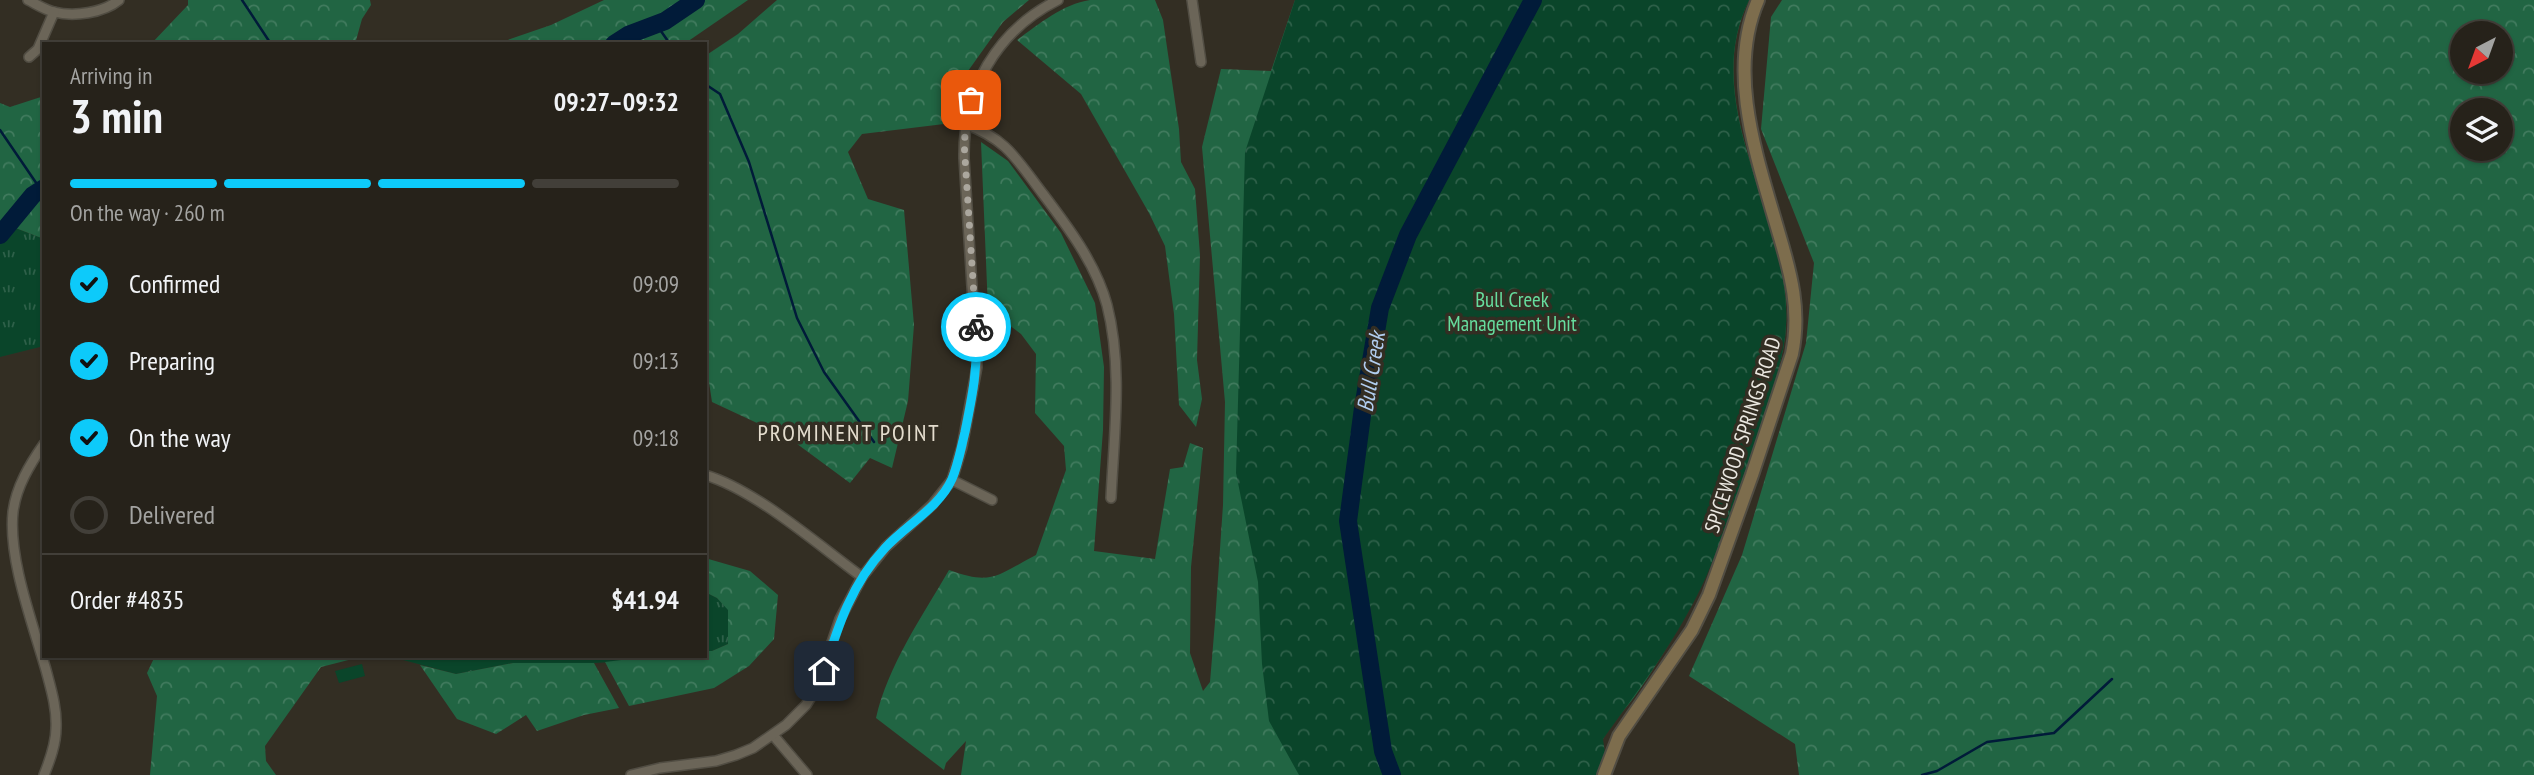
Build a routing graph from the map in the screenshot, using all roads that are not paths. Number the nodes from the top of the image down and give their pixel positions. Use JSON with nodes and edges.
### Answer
{"nodes":[{"id":1,"x":28,"y":0,"type":"edge"},
{"id":2,"x":119,"y":0,"type":"edge"},
{"id":3,"x":1058,"y":0,"type":"edge"},
{"id":4,"x":1192,"y":0,"type":"edge"},
{"id":5,"x":1758,"y":0,"type":"edge"},
{"id":6,"x":54,"y":12,"type":"junction"},
{"id":7,"x":29,"y":57,"type":"dead end"},
{"id":8,"x":1201,"y":62,"type":"dead end"},
{"id":9,"x":965,"y":124,"type":"junction"},
{"id":10,"x":42,"y":447,"type":"edge"},
{"id":11,"x":707,"y":476,"type":"edge"},
{"id":12,"x":952,"y":480,"type":"junction"},
{"id":13,"x":1111,"y":498,"type":"dead end"},
{"id":14,"x":992,"y":500,"type":"dead end"},
{"id":15,"x":862,"y":577,"type":"junction"},
{"id":16,"x":42,"y":657,"type":"edge"},
{"id":17,"x":42,"y":658,"type":"edge"},
{"id":18,"x":773,"y":735,"type":"junction"},
{"id":19,"x":44,"y":775,"type":"edge"},
{"id":20,"x":632,"y":775,"type":"edge"},
{"id":21,"x":807,"y":775,"type":"edge"},
{"id":22,"x":1604,"y":775,"type":"edge"}],
"edges":[{"from":1,"to":6,"type":"street"},
{"from":2,"to":6,"type":"street"},
{"from":3,"to":9,"type":"street"},
{"from":4,"to":8,"type":"street"},
{"from":5,"to":22,"type":"main road","name":"SPICEWOOD SPRINGS ROAD"},
{"from":6,"to":7,"type":"street"},
{"from":9,"to":12,"type":"street"},
{"from":9,"to":13,"type":"street"},
{"from":10,"to":16,"type":"street"},
{"from":11,"to":15,"type":"street"},
{"from":12,"to":14,"type":"street"},
{"from":12,"to":15,"type":"street"},
{"from":15,"to":18,"type":"street"},
{"from":17,"to":19,"type":"street"},
{"from":18,"to":20,"type":"street"},
{"from":18,"to":21,"type":"street"}]}
